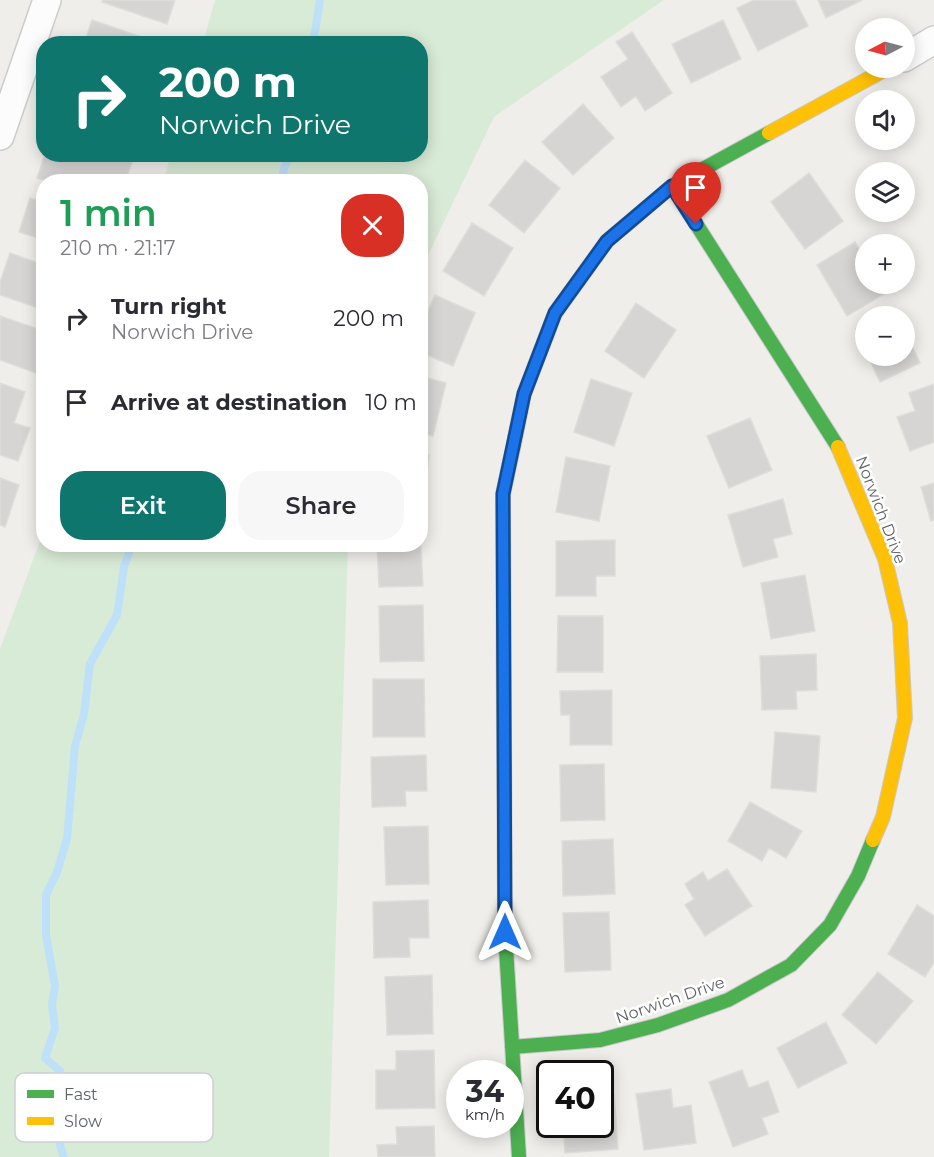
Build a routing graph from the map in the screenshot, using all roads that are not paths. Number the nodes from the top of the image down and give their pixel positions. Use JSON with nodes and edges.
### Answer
{"nodes":[{"id":1,"x":46,"y":0,"type":"edge"},
{"id":2,"x":934,"y":40,"type":"edge"},
{"id":3,"x":915,"y":51,"type":"edge"},
{"id":4,"x":870,"y":78,"type":"edge"},
{"id":5,"x":0,"y":136,"type":"edge"},
{"id":6,"x":672,"y":186,"type":"junction"},
{"id":7,"x":512,"y":1047,"type":"junction"},
{"id":8,"x":519,"y":1157,"type":"edge"}],
"edges":[{"from":1,"to":5,"type":"street"},
{"from":2,"to":3,"type":"street"},
{"from":4,"to":6,"type":"street"},
{"from":6,"to":7,"type":"street"},
{"from":6,"to":7,"type":"street","name":"Norwich Drive"},
{"from":7,"to":8,"type":"street"}]}
